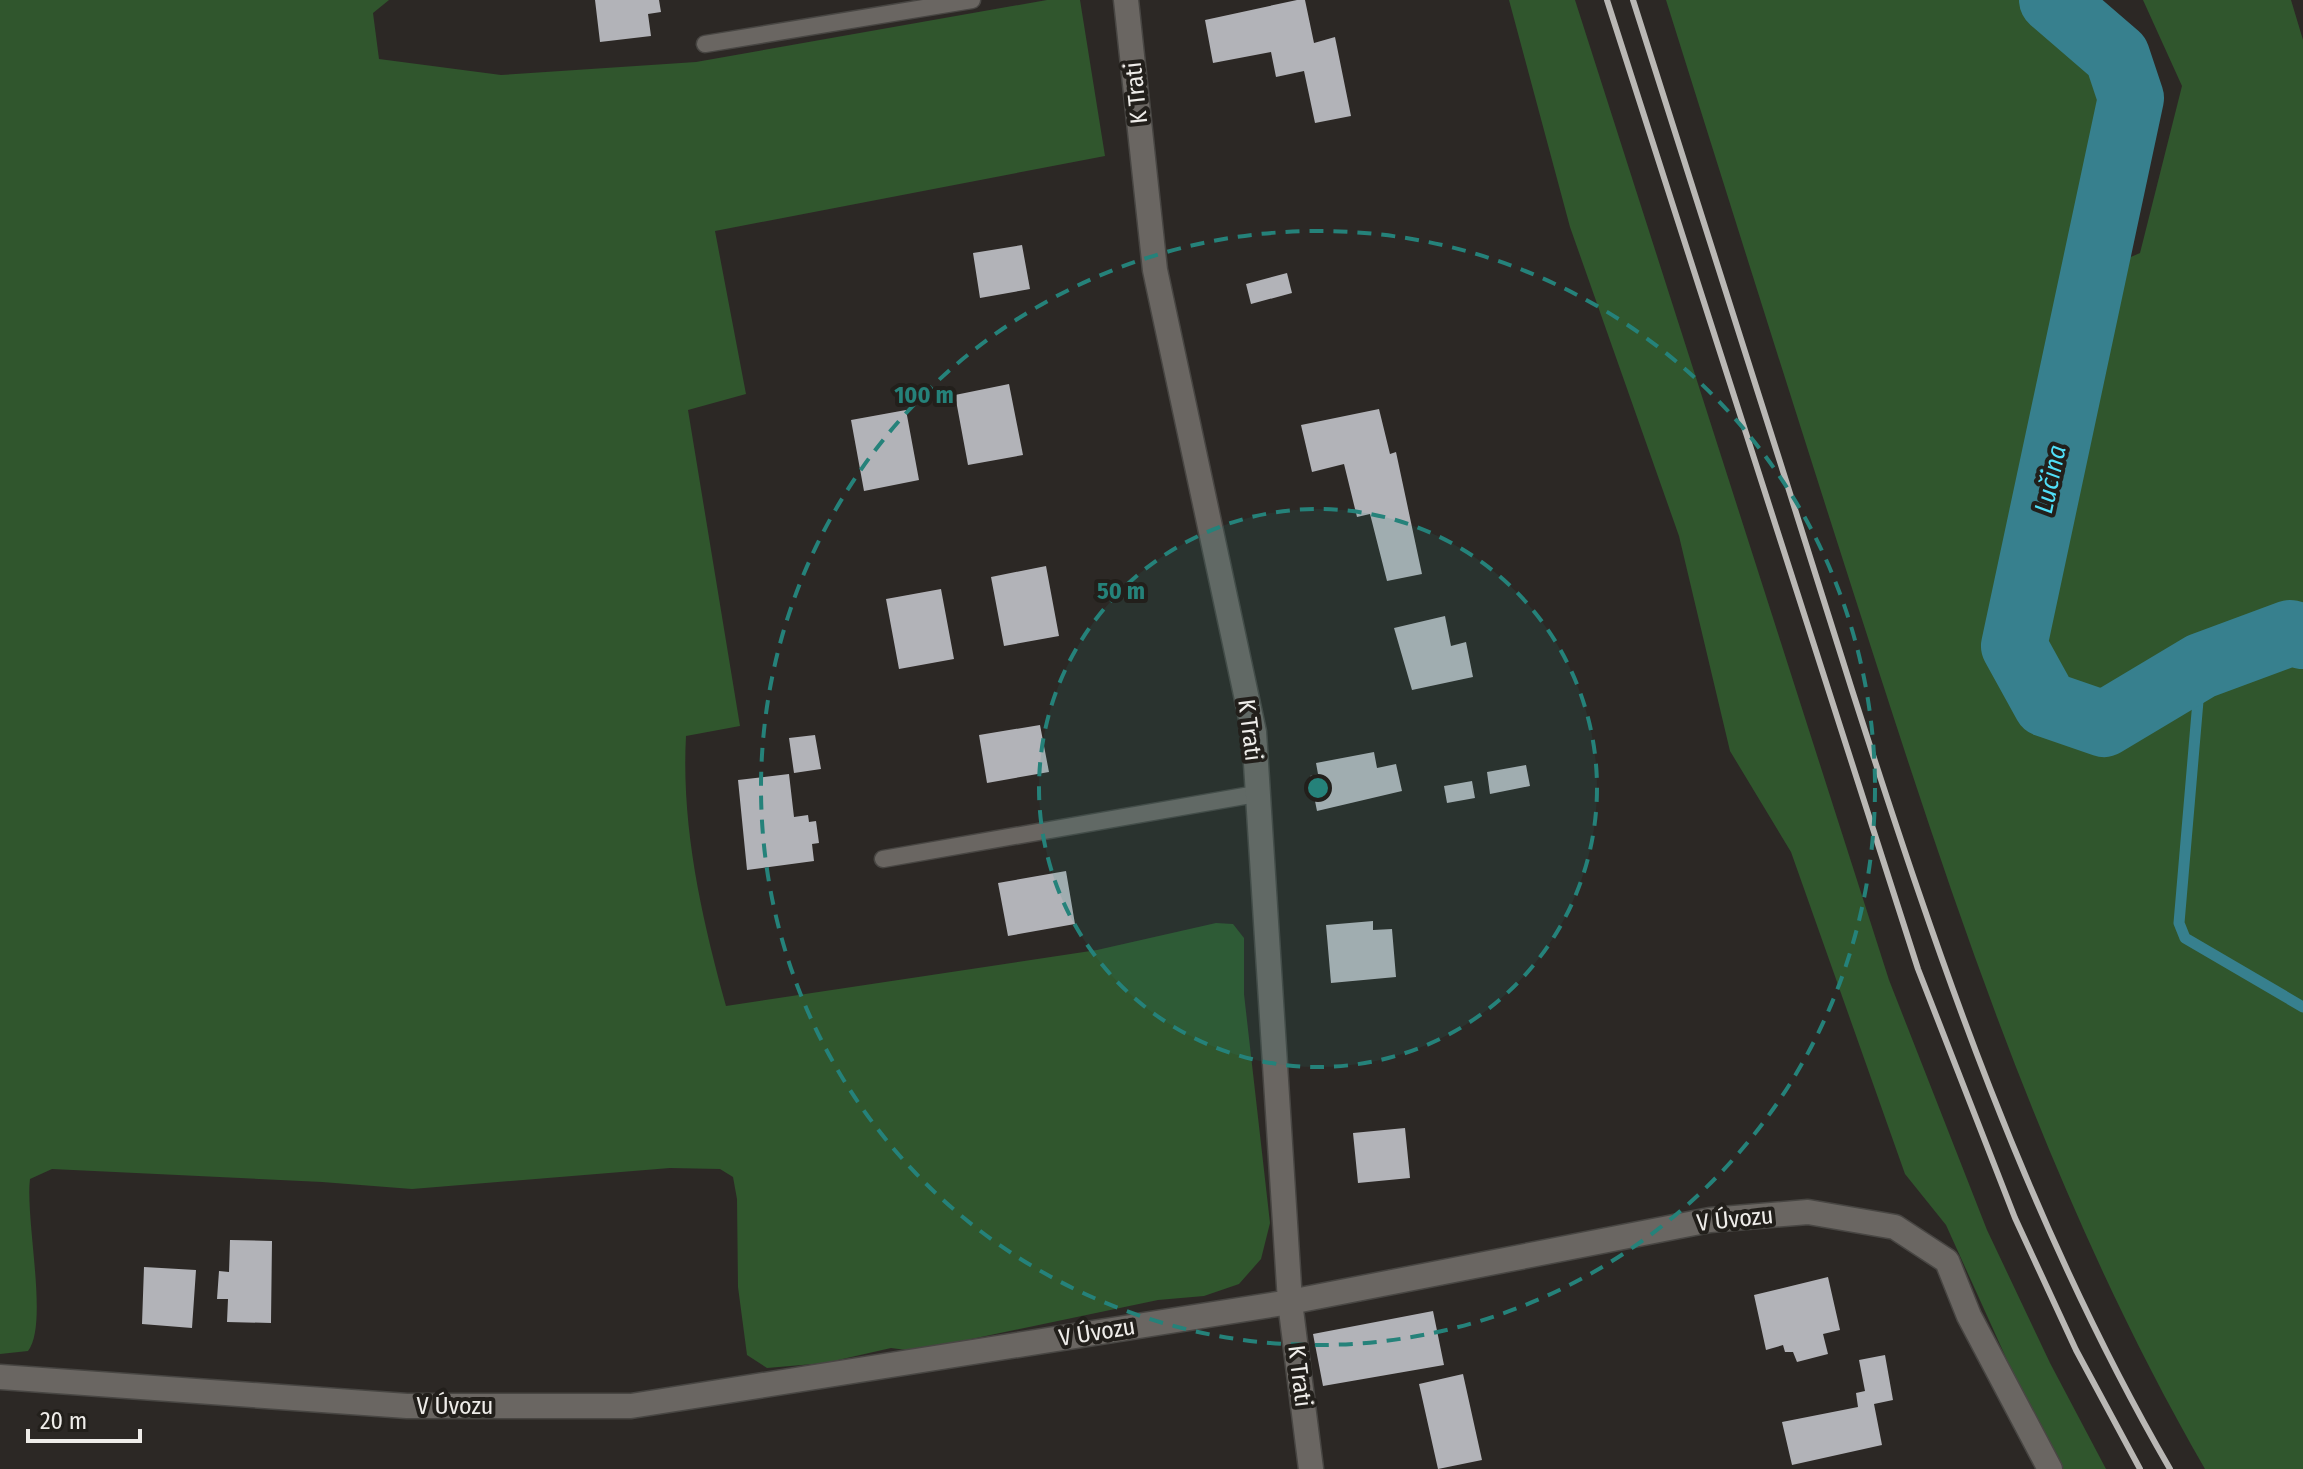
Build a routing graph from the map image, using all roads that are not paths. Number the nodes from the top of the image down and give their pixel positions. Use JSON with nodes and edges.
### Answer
{"nodes":[{"id":1,"x":972,"y":0,"type":"edge"},
{"id":2,"x":1126,"y":0,"type":"edge"},
{"id":3,"x":705,"y":44,"type":"dead end"},
{"id":4,"x":1256,"y":794,"type":"junction"},
{"id":5,"x":883,"y":859,"type":"dead end"},
{"id":6,"x":1290,"y":1302,"type":"junction"},
{"id":7,"x":0,"y":1377,"type":"edge"},
{"id":8,"x":1311,"y":1469,"type":"edge"},
{"id":9,"x":2050,"y":1469,"type":"edge"}],
"edges":[{"from":1,"to":3,"type":"lane"},
{"from":2,"to":4,"type":"street","name":"K Trati"},
{"from":4,"to":5,"type":"lane"},
{"from":4,"to":6,"type":"street","name":"K Trati"},
{"from":6,"to":7,"type":"street","name":"V Úvozu"},
{"from":6,"to":8,"type":"street","name":"K Trati"},
{"from":6,"to":9,"type":"street","name":"V Úvozu"}]}
